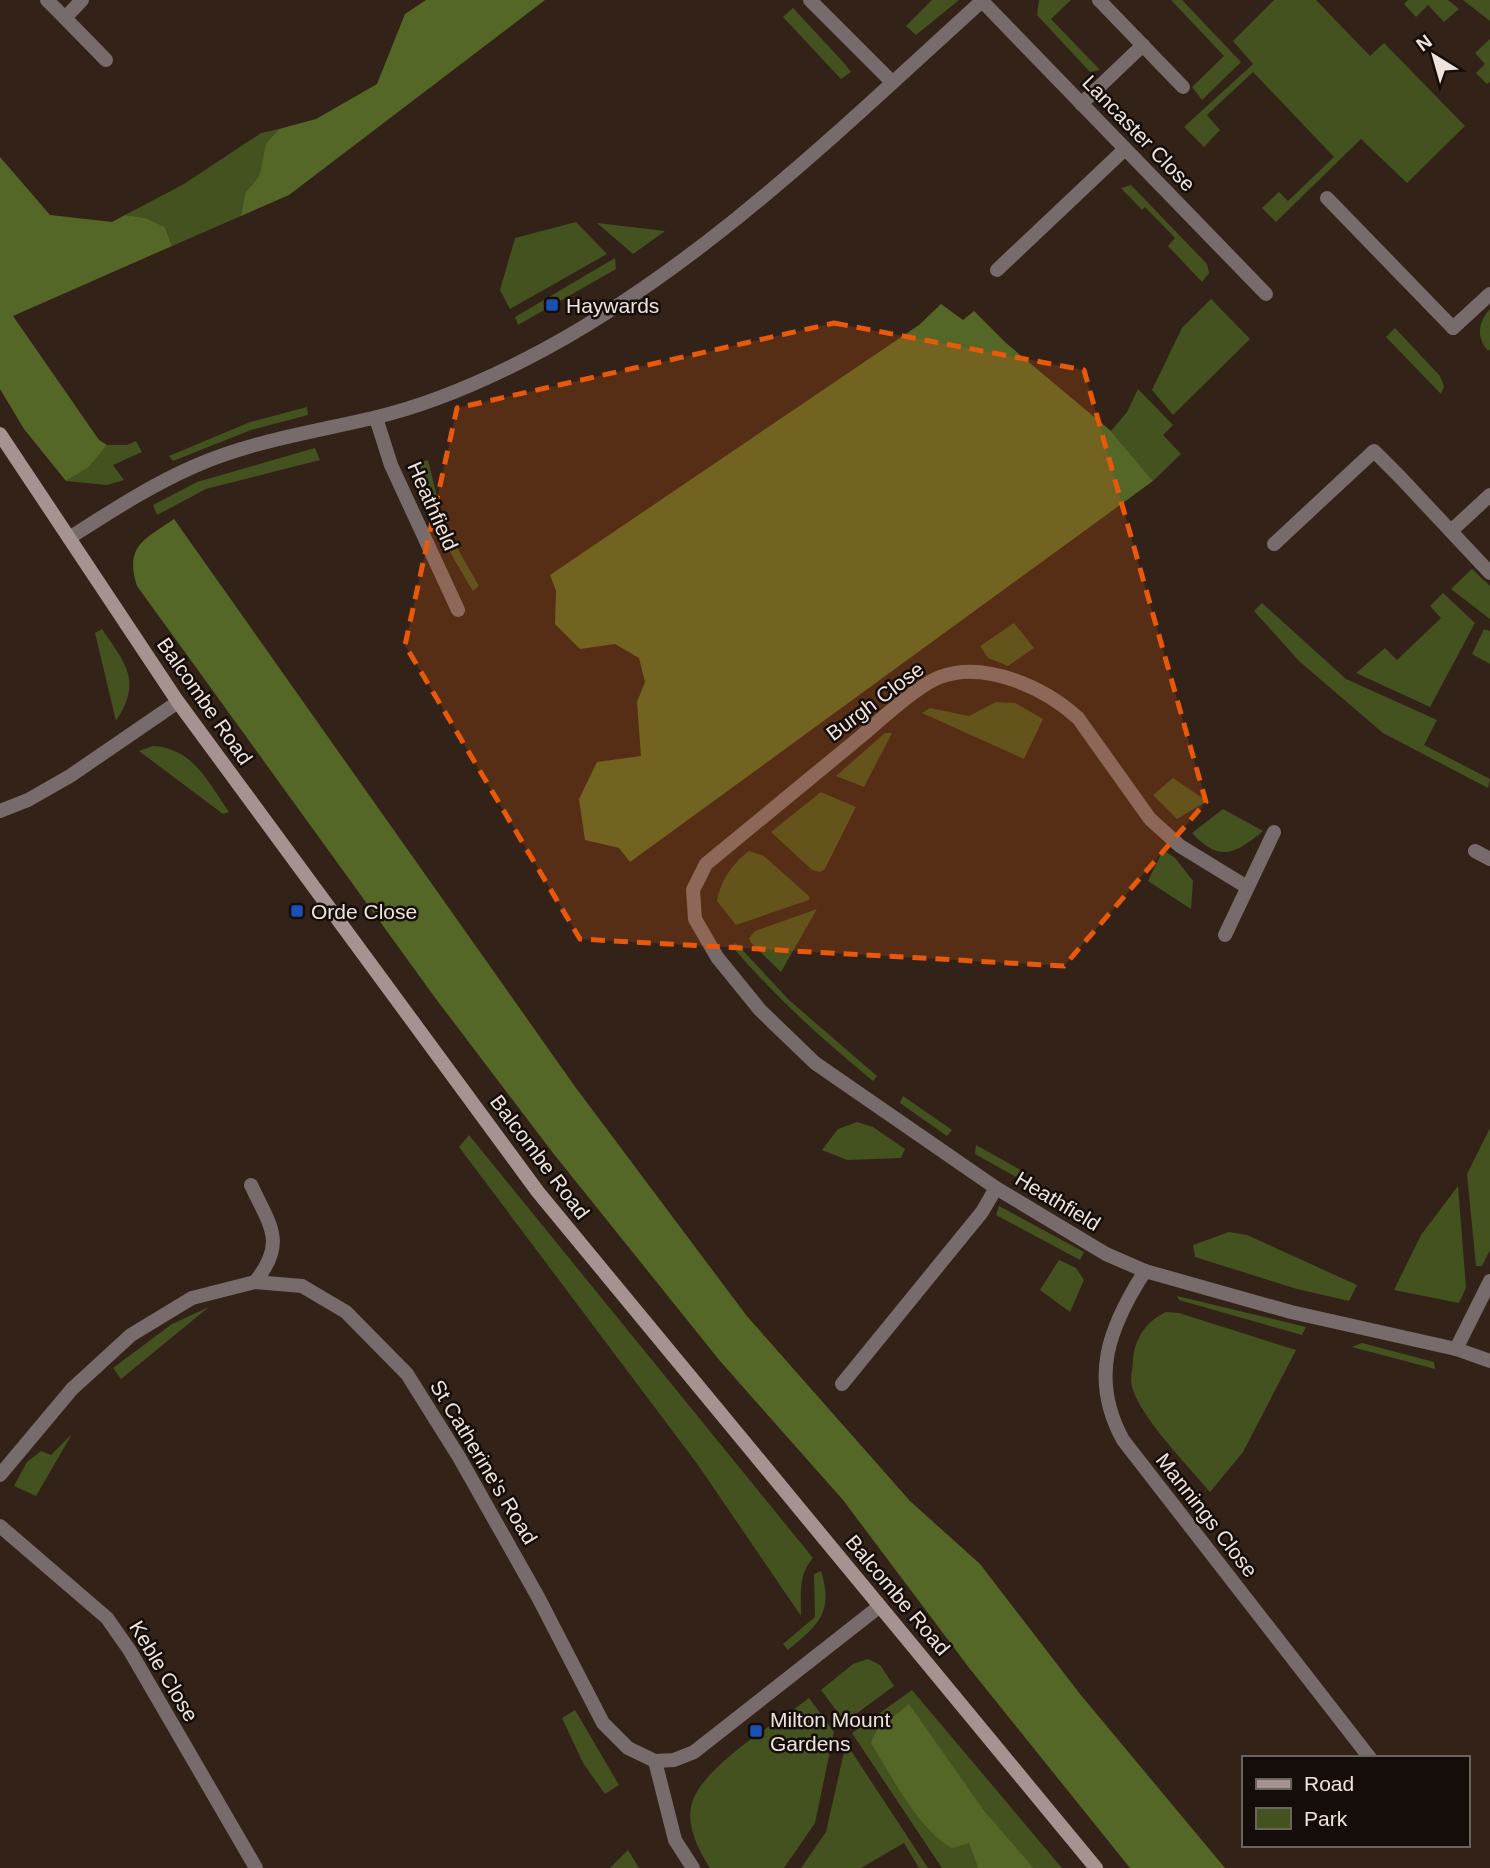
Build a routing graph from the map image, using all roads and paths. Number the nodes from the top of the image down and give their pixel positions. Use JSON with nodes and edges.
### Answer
{"nodes":[{"id":1,"x":47,"y":0,"type":"edge"},
{"id":2,"x":82,"y":0,"type":"edge"},
{"id":3,"x":810,"y":0,"type":"edge"},
{"id":4,"x":982,"y":0,"type":"edge"},
{"id":5,"x":1099,"y":0,"type":"edge"},
{"id":6,"x":65,"y":18,"type":"junction"},
{"id":7,"x":1143,"y":45,"type":"junction"},
{"id":8,"x":106,"y":60,"type":"dead end"},
{"id":9,"x":892,"y":82,"type":"junction"},
{"id":10,"x":1183,"y":88,"type":"dead end"},
{"id":11,"x":1081,"y":104,"type":"junction"},
{"id":12,"x":1125,"y":149,"type":"junction"},
{"id":13,"x":1327,"y":198,"type":"dead end"},
{"id":14,"x":997,"y":270,"type":"dead end"},
{"id":15,"x":1490,"y":294,"type":"edge"},
{"id":16,"x":1266,"y":295,"type":"dead end"},
{"id":17,"x":376,"y":418,"type":"junction"},
{"id":18,"x":0,"y":434,"type":"edge"},
{"id":19,"x":1490,"y":495,"type":"edge"},
{"id":20,"x":1451,"y":531,"type":"junction"},
{"id":21,"x":69,"y":538,"type":"junction"},
{"id":22,"x":1274,"y":544,"type":"dead end"},
{"id":23,"x":1490,"y":573,"type":"edge"},
{"id":24,"x":458,"y":610,"type":"dead end"},
{"id":25,"x":178,"y":702,"type":"junction"},
{"id":26,"x":0,"y":811,"type":"edge"},
{"id":27,"x":1274,"y":832,"type":"dead end"},
{"id":28,"x":1475,"y":851,"type":"dead end"},
{"id":29,"x":1490,"y":859,"type":"edge"},
{"id":30,"x":1247,"y":887,"type":"junction"},
{"id":31,"x":695,"y":919,"type":"joint"},
{"id":32,"x":1225,"y":935,"type":"dead end"},
{"id":33,"x":251,"y":1185,"type":"dead end"},
{"id":34,"x":996,"y":1188,"type":"junction"},
{"id":35,"x":1145,"y":1271,"type":"junction"},
{"id":36,"x":1490,"y":1281,"type":"edge"},
{"id":37,"x":255,"y":1282,"type":"junction"},
{"id":38,"x":1456,"y":1349,"type":"junction"},
{"id":39,"x":1490,"y":1361,"type":"edge"},
{"id":40,"x":842,"y":1384,"type":"dead end"},
{"id":41,"x":0,"y":1475,"type":"edge"},
{"id":42,"x":0,"y":1526,"type":"edge"},
{"id":43,"x":880,"y":1606,"type":"junction"},
{"id":44,"x":1368,"y":1756,"type":"edge"},
{"id":45,"x":655,"y":1761,"type":"junction"},
{"id":46,"x":256,"y":1868,"type":"edge"},
{"id":47,"x":693,"y":1868,"type":"edge"},
{"id":48,"x":1096,"y":1868,"type":"edge"}],
"edges":[{"from":1,"to":6,"type":"street"},
{"from":2,"to":6,"type":"street"},
{"from":3,"to":9,"type":"street"},
{"from":4,"to":9,"type":"street"},
{"from":4,"to":11,"type":"street","name":"Lancaster Close"},
{"from":5,"to":7,"type":"street"},
{"from":6,"to":8,"type":"street"},
{"from":7,"to":10,"type":"street"},
{"from":7,"to":11,"type":"street"},
{"from":9,"to":17,"type":"street"},
{"from":11,"to":12,"type":"street","name":"Lancaster Close"},
{"from":12,"to":14,"type":"street"},
{"from":12,"to":16,"type":"street","name":"Lancaster Close"},
{"from":13,"to":15,"type":"street"},
{"from":17,"to":21,"type":"street"},
{"from":17,"to":24,"type":"street","name":"Heathfield"},
{"from":18,"to":21,"type":"main road","name":"Balcombe Road"},
{"from":19,"to":20,"type":"street"},
{"from":20,"to":22,"type":"street"},
{"from":20,"to":23,"type":"street"},
{"from":21,"to":25,"type":"main road","name":"Balcombe Road"},
{"from":25,"to":26,"type":"street"},
{"from":25,"to":43,"type":"main road","name":"Balcombe Road"},
{"from":27,"to":30,"type":"street"},
{"from":28,"to":29,"type":"street"},
{"from":30,"to":31,"type":"street","name":"Burgh Close"},
{"from":30,"to":32,"type":"street"},
{"from":31,"to":34,"type":"street","name":"Heathfield"},
{"from":33,"to":37,"type":"street"},
{"from":34,"to":35,"type":"street","name":"Heathfield"},
{"from":34,"to":40,"type":"street"},
{"from":35,"to":38,"type":"street","name":"Heathfield"},
{"from":35,"to":44,"type":"street","name":"Mannings Close"},
{"from":36,"to":38,"type":"street"},
{"from":37,"to":41,"type":"street","name":"St Catherine's Road"},
{"from":37,"to":45,"type":"street","name":"St Catherine's Road"},
{"from":38,"to":39,"type":"street","name":"Heathfield"},
{"from":42,"to":46,"type":"street","name":"Keble Close"},
{"from":43,"to":45,"type":"street"},
{"from":43,"to":48,"type":"main road","name":"Balcombe Road"},
{"from":45,"to":47,"type":"street"}]}
